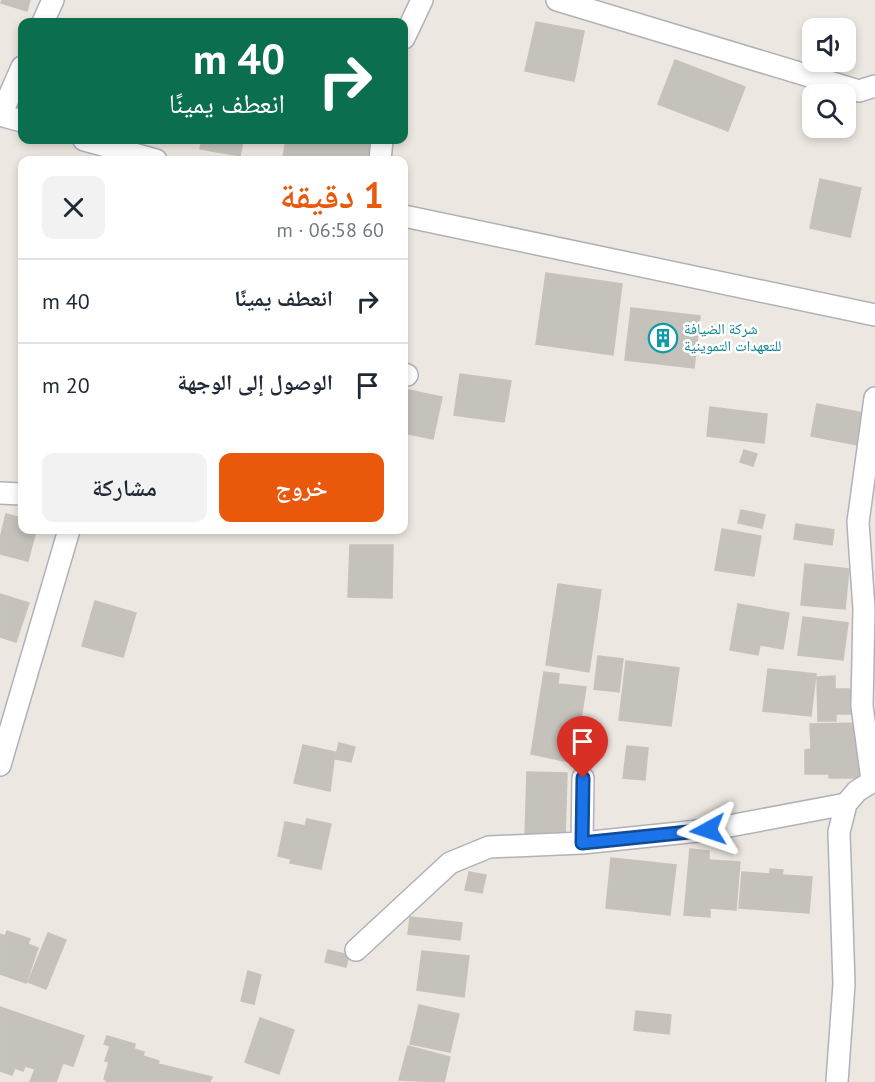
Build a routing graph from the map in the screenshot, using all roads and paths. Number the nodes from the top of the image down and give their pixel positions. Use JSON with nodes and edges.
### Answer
{"nodes":[{"id":1,"x":53,"y":0,"type":"edge"},
{"id":2,"x":422,"y":0,"type":"edge"},
{"id":3,"x":557,"y":0,"type":"edge"},
{"id":4,"x":44,"y":18,"type":"edge"},
{"id":5,"x":408,"y":30,"type":"edge"},
{"id":6,"x":18,"y":76,"type":"edge"},
{"id":7,"x":875,"y":86,"type":"edge"},
{"id":8,"x":0,"y":115,"type":"edge"},
{"id":9,"x":18,"y":120,"type":"edge"},
{"id":10,"x":98,"y":144,"type":"edge"},
{"id":11,"x":142,"y":156,"type":"edge"},
{"id":12,"x":408,"y":217,"type":"edge"},
{"id":13,"x":875,"y":315,"type":"edge"},
{"id":14,"x":875,"y":398,"type":"edge"},
{"id":15,"x":0,"y":493,"type":"edge"},
{"id":16,"x":18,"y":494,"type":"edge"},
{"id":17,"x":68,"y":534,"type":"edge"},
{"id":18,"x":0,"y":765,"type":"edge"},
{"id":19,"x":583,"y":778,"type":"dead end"},
{"id":20,"x":873,"y":780,"type":"edge"},
{"id":21,"x":846,"y":804,"type":"junction"},
{"id":22,"x":582,"y":843,"type":"junction"},
{"id":23,"x":356,"y":950,"type":"dead end"},
{"id":24,"x":837,"y":1082,"type":"edge"}],
"edges":[{"from":1,"to":4,"type":"street"},
{"from":2,"to":5,"type":"street"},
{"from":3,"to":7,"type":"street"},
{"from":6,"to":8,"type":"street"},
{"from":8,"to":9,"type":"street"},
{"from":10,"to":11,"type":"street"},
{"from":12,"to":13,"type":"street"},
{"from":14,"to":20,"type":"street"},
{"from":15,"to":16,"type":"street"},
{"from":17,"to":18,"type":"street"},
{"from":19,"to":22,"type":"street"},
{"from":20,"to":21,"type":"street"},
{"from":21,"to":22,"type":"street"},
{"from":21,"to":24,"type":"street"},
{"from":22,"to":23,"type":"street"}]}
